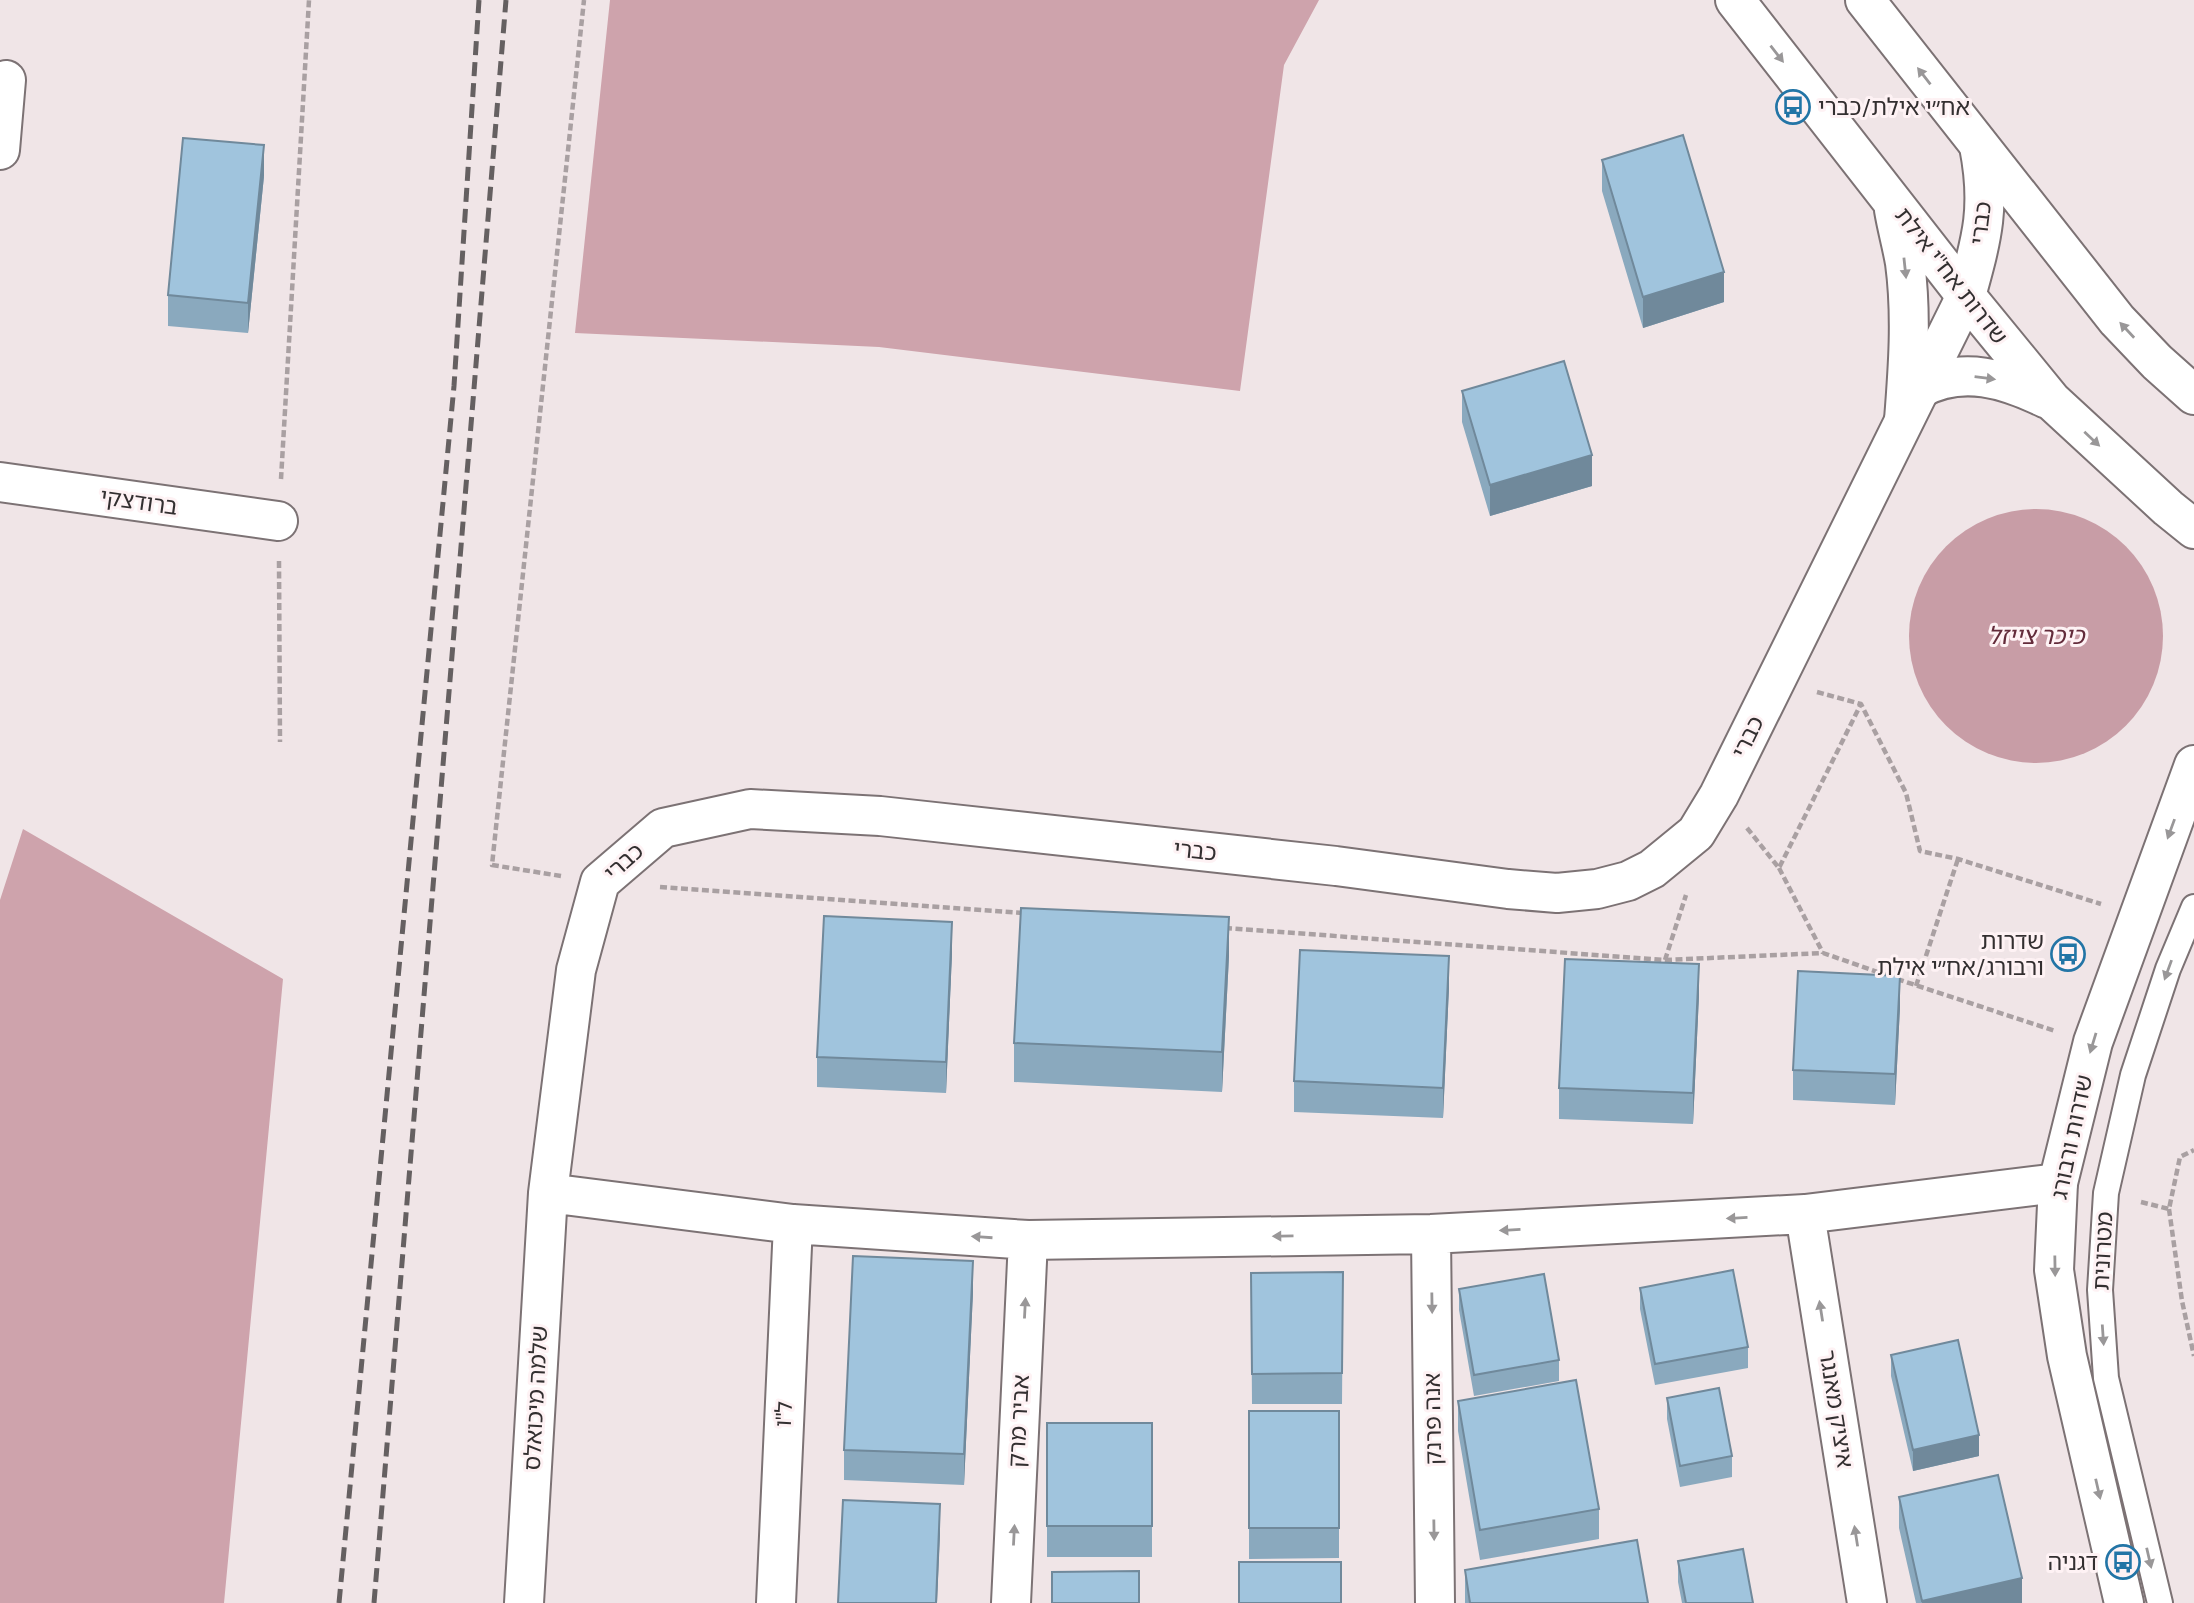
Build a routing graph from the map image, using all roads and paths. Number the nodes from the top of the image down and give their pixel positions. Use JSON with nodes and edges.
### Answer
{"nodes":[{"id":1,"x":309,"y":0,"type":"edge"},
{"id":2,"x":584,"y":0,"type":"edge"},
{"id":3,"x":1735,"y":0,"type":"edge"},
{"id":4,"x":1865,"y":0,"type":"edge"},
{"id":5,"x":6,"y":80,"type":"dead end"},
{"id":6,"x":1979,"y":146,"type":"junction"},
{"id":7,"x":0,"y":150,"type":"edge"},
{"id":8,"x":1892,"y":201,"type":"junction"},
{"id":9,"x":1966,"y":296,"type":"junction"},
{"id":10,"x":2157,"y":362,"type":"junction"},
{"id":11,"x":2194,"y":374,"type":"edge"},
{"id":12,"x":2194,"y":395,"type":"edge"},
{"id":13,"x":2052,"y":401,"type":"junction"},
{"id":14,"x":1911,"y":405,"type":"junction"},
{"id":15,"x":0,"y":482,"type":"edge"},
{"id":16,"x":2181,"y":518,"type":"edge"},
{"id":17,"x":278,"y":521,"type":"junction"},
{"id":18,"x":2194,"y":560,"type":"edge"},
{"id":19,"x":1776,"y":680,"type":"junction"},
{"id":20,"x":1861,"y":704,"type":"junction"},
{"id":21,"x":280,"y":742,"type":"dead end"},
{"id":22,"x":2194,"y":765,"type":"edge"},
{"id":23,"x":1719,"y":795,"type":"junction"},
{"id":24,"x":1958,"y":859,"type":"junction"},
{"id":25,"x":1779,"y":868,"type":"junction"},
{"id":26,"x":600,"y":883,"type":"junction"},
{"id":27,"x":1690,"y":884,"type":"dead end"},
{"id":28,"x":2194,"y":907,"type":"edge"},
{"id":29,"x":1029,"y":914,"type":"edge"},
{"id":30,"x":2139,"y":916,"type":"junction"},
{"id":31,"x":1223,"y":928,"type":"edge"},
{"id":32,"x":1823,"y":953,"type":"junction"},
{"id":33,"x":1665,"y":960,"type":"junction"},
{"id":34,"x":1916,"y":986,"type":"junction"},
{"id":35,"x":2093,"y":1042,"type":"junction"},
{"id":36,"x":2058,"y":1183,"type":"junction"},
{"id":37,"x":548,"y":1194,"type":"junction"},
{"id":38,"x":2169,"y":1209,"type":"dead end"},
{"id":39,"x":1805,"y":1214,"type":"junction"},
{"id":40,"x":793,"y":1224,"type":"junction"},
{"id":41,"x":1431,"y":1234,"type":"junction"},
{"id":42,"x":1028,"y":1240,"type":"junction"},
{"id":43,"x":2194,"y":1356,"type":"edge"},
{"id":44,"x":524,"y":1603,"type":"edge"},
{"id":45,"x":776,"y":1603,"type":"edge"},
{"id":46,"x":1011,"y":1603,"type":"edge"},
{"id":47,"x":1435,"y":1603,"type":"edge"},
{"id":48,"x":1867,"y":1603,"type":"edge"},
{"id":49,"x":2124,"y":1603,"type":"edge"},
{"id":50,"x":2160,"y":1603,"type":"edge"}],
"edges":[{"from":1,"to":17,"type":"path"},
{"from":2,"to":26,"type":"path"},
{"from":3,"to":8,"type":"street","name":"שדרות אח\"י אילת","one_way":true},
{"from":6,"to":4,"type":"street","one_way":true},
{"from":5,"to":7,"type":"street"},
{"from":6,"to":9,"type":"street","name":"כברי"},
{"from":10,"to":6,"type":"street","one_way":true},
{"from":8,"to":9,"type":"street","name":"שדרות אח\"י אילת"},
{"from":8,"to":14,"type":"street","one_way":true},
{"from":9,"to":13,"type":"street","name":"שדרות אח\"י אילת"},
{"from":9,"to":14,"type":"street","name":"כברי"},
{"from":10,"to":11,"type":"street"},
{"from":10,"to":12,"type":"street"},
{"from":14,"to":13,"type":"street","one_way":true},
{"from":13,"to":16,"type":"street","name":"שדרות אח\"י אילת","one_way":true},
{"from":14,"to":19,"type":"street","name":"כברי"},
{"from":15,"to":17,"type":"street","name":"ברודצקי"},
{"from":16,"to":18,"type":"street"},
{"from":17,"to":21,"type":"path"},
{"from":19,"to":20,"type":"path"},
{"from":19,"to":23,"type":"street","name":"כברי"},
{"from":20,"to":24,"type":"path"},
{"from":20,"to":25,"type":"path"},
{"from":22,"to":30,"type":"street","name":"שדרות ורבורג","one_way":true},
{"from":23,"to":25,"type":"path"},
{"from":23,"to":26,"type":"street","name":"כברי"},
{"from":24,"to":30,"type":"path"},
{"from":24,"to":34,"type":"path"},
{"from":25,"to":32,"type":"path"},
{"from":26,"to":29,"type":"path"},
{"from":26,"to":37,"type":"street","name":"כברי"},
{"from":27,"to":33,"type":"path"},
{"from":28,"to":50,"type":"lane","name":"מטרונית","one_way":true},
{"from":30,"to":35,"type":"street","name":"שדרות ורבורג"},
{"from":31,"to":33,"type":"path"},
{"from":32,"to":33,"type":"path"},
{"from":32,"to":34,"type":"path"},
{"from":34,"to":35,"type":"path"},
{"from":35,"to":36,"type":"street","name":"שדרות ורבורג","one_way":true},
{"from":36,"to":39,"type":"street"},
{"from":36,"to":49,"type":"street","name":"שדרות ורבורג","one_way":true},
{"from":37,"to":40,"type":"street"},
{"from":37,"to":44,"type":"street","name":"שלמה מיכואלס"},
{"from":38,"to":43,"type":"path"},
{"from":39,"to":41,"type":"street","one_way":true},
{"from":48,"to":39,"type":"street","name":"איציק מאנגר","one_way":true},
{"from":42,"to":40,"type":"street","one_way":true},
{"from":40,"to":45,"type":"street","name":"ל\"ו"},
{"from":41,"to":42,"type":"street","one_way":true},
{"from":41,"to":47,"type":"street","name":"אנה פרנק","one_way":true},
{"from":46,"to":42,"type":"street","name":"אביר מרק","one_way":true}]}
